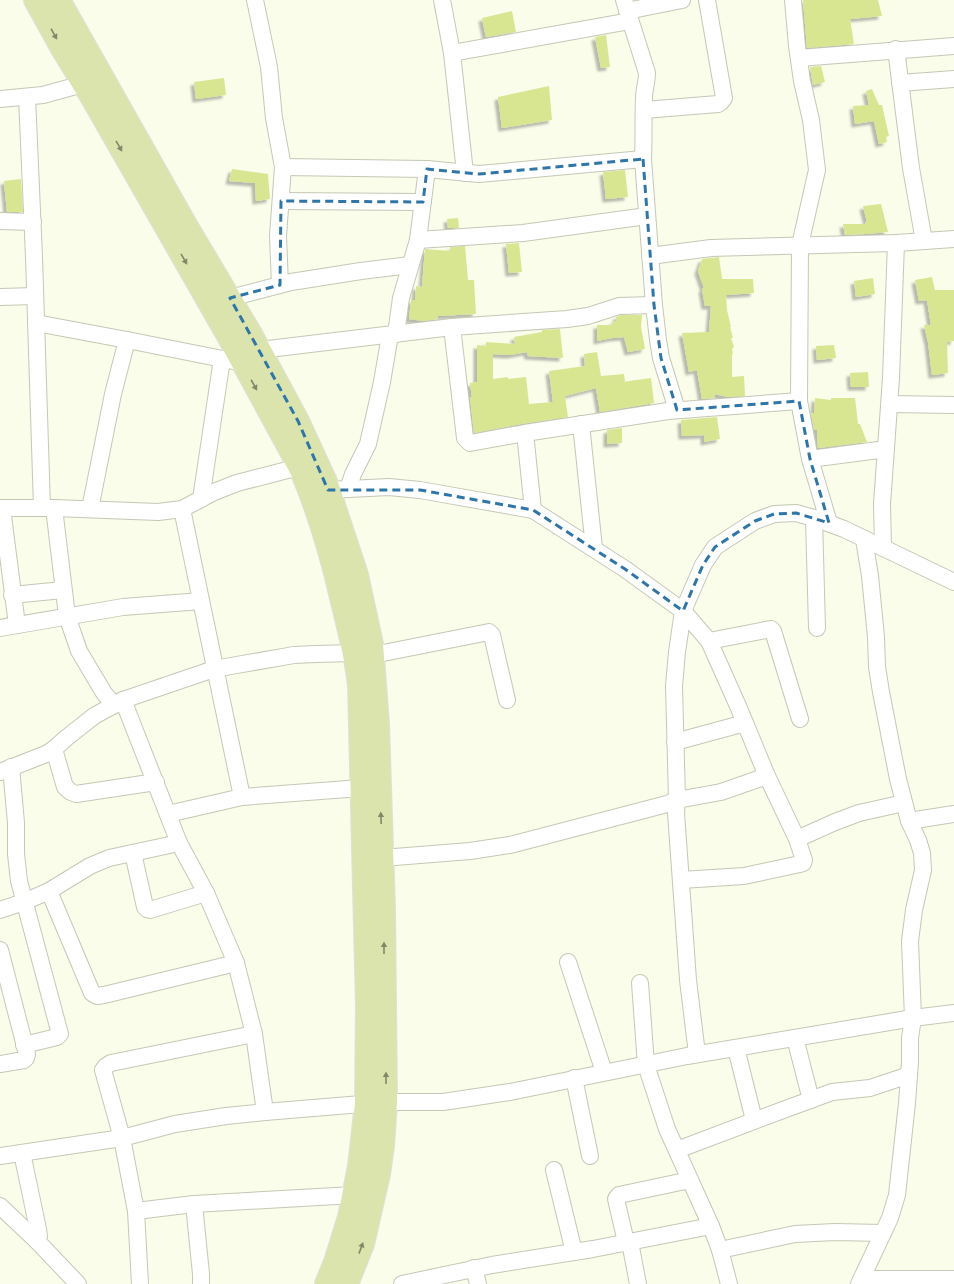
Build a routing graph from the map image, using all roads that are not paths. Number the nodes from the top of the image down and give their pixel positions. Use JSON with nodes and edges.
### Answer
{"nodes":[{"id":1,"x":35,"y":0,"type":"edge"},
{"id":2,"x":59,"y":0,"type":"edge"},
{"id":3,"x":255,"y":0,"type":"edge"},
{"id":4,"x":442,"y":0,"type":"edge"},
{"id":5,"x":682,"y":0,"type":"edge"},
{"id":6,"x":707,"y":0,"type":"edge"},
{"id":7,"x":793,"y":0,"type":"edge"},
{"id":8,"x":627,"y":11,"type":"edge"},
{"id":9,"x":954,"y":46,"type":"edge"},
{"id":10,"x":896,"y":49,"type":"junction"},
{"id":11,"x":452,"y":53,"type":"junction"},
{"id":12,"x":799,"y":58,"type":"junction"},
{"id":13,"x":954,"y":79,"type":"edge"},
{"id":14,"x":900,"y":83,"type":"junction"},
{"id":15,"x":83,"y":84,"type":"junction"},
{"id":16,"x":27,"y":97,"type":"junction"},
{"id":17,"x":0,"y":99,"type":"edge"},
{"id":18,"x":644,"y":110,"type":"junction"},
{"id":19,"x":643,"y":159,"type":"junction"},
{"id":20,"x":283,"y":167,"type":"junction"},
{"id":21,"x":427,"y":169,"type":"junction"},
{"id":22,"x":465,"y":173,"type":"junction"},
{"id":23,"x":281,"y":201,"type":"junction"},
{"id":24,"x":423,"y":202,"type":"junction"},
{"id":25,"x":647,"y":216,"type":"junction"},
{"id":26,"x":0,"y":221,"type":"edge"},
{"id":27,"x":33,"y":222,"type":"junction"},
{"id":28,"x":954,"y":239,"type":"edge"},
{"id":29,"x":418,"y":240,"type":"junction"},
{"id":30,"x":924,"y":241,"type":"junction"},
{"id":31,"x":896,"y":243,"type":"junction"},
{"id":32,"x":800,"y":245,"type":"junction"},
{"id":33,"x":650,"y":256,"type":"junction"},
{"id":34,"x":410,"y":265,"type":"junction"},
{"id":35,"x":280,"y":285,"type":"junction"},
{"id":36,"x":35,"y":296,"type":"junction"},
{"id":37,"x":0,"y":297,"type":"edge"},
{"id":38,"x":230,"y":298,"type":"junction"},
{"id":39,"x":654,"y":305,"type":"junction"},
{"id":40,"x":36,"y":323,"type":"junction"},
{"id":41,"x":452,"y":327,"type":"junction"},
{"id":42,"x":393,"y":334,"type":"junction"},
{"id":43,"x":127,"y":340,"type":"junction"},
{"id":44,"x":260,"y":350,"type":"junction"},
{"id":45,"x":222,"y":358,"type":"junction"},
{"id":46,"x":242,"y":363,"type":"junction"},
{"id":47,"x":800,"y":401,"type":"junction"},
{"id":48,"x":890,"y":404,"type":"junction"},
{"id":49,"x":954,"y":405,"type":"edge"},
{"id":50,"x":677,"y":410,"type":"junction"},
{"id":51,"x":580,"y":424,"type":"junction"},
{"id":52,"x":525,"y":433,"type":"junction"},
{"id":53,"x":886,"y":450,"type":"junction"},
{"id":54,"x":810,"y":459,"type":"junction"},
{"id":55,"x":299,"y":467,"type":"junction"},
{"id":56,"x":338,"y":489,"type":"junction"},
{"id":57,"x":201,"y":499,"type":"junction"},
{"id":58,"x":1,"y":508,"type":"edge"},
{"id":59,"x":48,"y":508,"type":"junction"},
{"id":60,"x":90,"y":509,"type":"junction"},
{"id":61,"x":182,"y":509,"type":"junction"},
{"id":62,"x":533,"y":510,"type":"junction"},
{"id":63,"x":814,"y":518,"type":"junction"},
{"id":64,"x":829,"y":523,"type":"junction"},
{"id":65,"x":864,"y":539,"type":"junction"},
{"id":66,"x":594,"y":548,"type":"junction"},
{"id":67,"x":883,"y":548,"type":"junction"},
{"id":68,"x":954,"y":582,"type":"edge"},
{"id":69,"x":63,"y":590,"type":"junction"},
{"id":70,"x":12,"y":595,"type":"junction"},
{"id":71,"x":201,"y":601,"type":"junction"},
{"id":72,"x":683,"y":611,"type":"junction"},
{"id":73,"x":67,"y":616,"type":"junction"},
{"id":74,"x":17,"y":625,"type":"junction"},
{"id":75,"x":0,"y":628,"type":"edge"},
{"id":76,"x":817,"y":628,"type":"dead end"},
{"id":77,"x":709,"y":641,"type":"junction"},
{"id":78,"x":364,"y":654,"type":"junction"},
{"id":79,"x":214,"y":669,"type":"junction"},
{"id":80,"x":507,"y":700,"type":"dead end"},
{"id":81,"x":119,"y":702,"type":"junction"},
{"id":82,"x":800,"y":719,"type":"dead end"},
{"id":83,"x":745,"y":724,"type":"junction"},
{"id":84,"x":675,"y":742,"type":"junction"},
{"id":85,"x":54,"y":749,"type":"junction"},
{"id":86,"x":6,"y":770,"type":"edge"},
{"id":87,"x":767,"y":776,"type":"junction"},
{"id":88,"x":156,"y":782,"type":"junction"},
{"id":89,"x":361,"y":788,"type":"junction"},
{"id":90,"x":242,"y":798,"type":"junction"},
{"id":91,"x":677,"y":800,"type":"junction"},
{"id":92,"x":904,"y":803,"type":"junction"},
{"id":93,"x":168,"y":814,"type":"junction"},
{"id":94,"x":954,"y":814,"type":"edge"},
{"id":95,"x":909,"y":820,"type":"junction"},
{"id":96,"x":796,"y":839,"type":"junction"},
{"id":97,"x":180,"y":843,"type":"junction"},
{"id":98,"x":133,"y":853,"type":"junction"},
{"id":99,"x":382,"y":858,"type":"junction"},
{"id":100,"x":681,"y":880,"type":"junction"},
{"id":101,"x":49,"y":891,"type":"junction"},
{"id":102,"x":206,"y":893,"type":"junction"},
{"id":103,"x":24,"y":902,"type":"junction"},
{"id":104,"x":0,"y":910,"type":"edge"},
{"id":105,"x":0,"y":950,"type":"edge"},
{"id":106,"x":568,"y":962,"type":"dead end"},
{"id":107,"x":236,"y":963,"type":"junction"},
{"id":108,"x":640,"y":983,"type":"dead end"},
{"id":109,"x":954,"y":1013,"type":"edge"},
{"id":110,"x":914,"y":1018,"type":"junction"},
{"id":111,"x":254,"y":1034,"type":"junction"},
{"id":112,"x":795,"y":1038,"type":"junction"},
{"id":113,"x":24,"y":1045,"type":"junction"},
{"id":114,"x":736,"y":1048,"type":"junction"},
{"id":115,"x":697,"y":1054,"type":"junction"},
{"id":116,"x":0,"y":1064,"type":"edge"},
{"id":117,"x":646,"y":1065,"type":"junction"},
{"id":118,"x":604,"y":1072,"type":"junction"},
{"id":119,"x":909,"y":1075,"type":"junction"},
{"id":120,"x":574,"y":1078,"type":"junction"},
{"id":121,"x":811,"y":1100,"type":"junction"},
{"id":122,"x":376,"y":1103,"type":"junction"},
{"id":123,"x":265,"y":1112,"type":"junction"},
{"id":124,"x":754,"y":1120,"type":"junction"},
{"id":125,"x":122,"y":1138,"type":"junction"},
{"id":126,"x":676,"y":1150,"type":"junction"},
{"id":127,"x":22,"y":1152,"type":"junction"},
{"id":128,"x":0,"y":1156,"type":"edge"},
{"id":129,"x":590,"y":1156,"type":"dead end"},
{"id":130,"x":554,"y":1170,"type":"dead end"},
{"id":131,"x":690,"y":1180,"type":"junction"},
{"id":132,"x":354,"y":1195,"type":"junction"},
{"id":133,"x":194,"y":1204,"type":"junction"},
{"id":134,"x":0,"y":1206,"type":"edge"},
{"id":135,"x":136,"y":1211,"type":"junction"},
{"id":136,"x":711,"y":1226,"type":"junction"},
{"id":137,"x":883,"y":1233,"type":"junction"},
{"id":138,"x":37,"y":1241,"type":"junction"},
{"id":139,"x":628,"y":1242,"type":"junction"},
{"id":140,"x":720,"y":1250,"type":"junction"},
{"id":141,"x":574,"y":1252,"type":"junction"},
{"id":142,"x":474,"y":1268,"type":"junction"},
{"id":143,"x":954,"y":1279,"type":"edge"},
{"id":144,"x":860,"y":1282,"type":"edge"},
{"id":145,"x":901,"y":1282,"type":"edge"},
{"id":146,"x":76,"y":1283,"type":"edge"},
{"id":147,"x":140,"y":1284,"type":"edge"},
{"id":148,"x":201,"y":1284,"type":"edge"},
{"id":149,"x":326,"y":1284,"type":"edge"},
{"id":150,"x":347,"y":1284,"type":"edge"},
{"id":151,"x":402,"y":1284,"type":"edge"},
{"id":152,"x":478,"y":1284,"type":"edge"},
{"id":153,"x":638,"y":1284,"type":"edge"},
{"id":154,"x":729,"y":1284,"type":"edge"}],
"edges":[{"from":1,"to":15,"type":"main road","one_way":true},
{"from":2,"to":38,"type":"main road"},
{"from":3,"to":20,"type":"street"},
{"from":4,"to":11,"type":"street"},
{"from":5,"to":8,"type":"street"},
{"from":6,"to":18,"type":"street"},
{"from":7,"to":12,"type":"street"},
{"from":8,"to":11,"type":"street"},
{"from":8,"to":18,"type":"street"},
{"from":9,"to":10,"type":"street"},
{"from":10,"to":12,"type":"street"},
{"from":10,"to":14,"type":"street"},
{"from":11,"to":22,"type":"street"},
{"from":12,"to":32,"type":"street"},
{"from":13,"to":14,"type":"street"},
{"from":14,"to":30,"type":"street"},
{"from":15,"to":16,"type":"street"},
{"from":15,"to":46,"type":"main road","one_way":true},
{"from":16,"to":17,"type":"street"},
{"from":16,"to":27,"type":"street"},
{"from":18,"to":19,"type":"street"},
{"from":19,"to":22,"type":"street"},
{"from":19,"to":25,"type":"street"},
{"from":20,"to":21,"type":"street"},
{"from":20,"to":23,"type":"street"},
{"from":21,"to":22,"type":"street"},
{"from":21,"to":24,"type":"street"},
{"from":23,"to":24,"type":"street"},
{"from":23,"to":35,"type":"street"},
{"from":24,"to":29,"type":"street"},
{"from":25,"to":29,"type":"street"},
{"from":25,"to":33,"type":"street"},
{"from":26,"to":27,"type":"street"},
{"from":27,"to":36,"type":"street"},
{"from":28,"to":30,"type":"street"},
{"from":29,"to":34,"type":"street"},
{"from":30,"to":31,"type":"street"},
{"from":31,"to":32,"type":"street"},
{"from":31,"to":48,"type":"street"},
{"from":32,"to":33,"type":"street"},
{"from":32,"to":47,"type":"street"},
{"from":33,"to":39,"type":"street"},
{"from":34,"to":35,"type":"street"},
{"from":34,"to":42,"type":"street"},
{"from":35,"to":38,"type":"street"},
{"from":36,"to":37,"type":"street"},
{"from":36,"to":40,"type":"street"},
{"from":38,"to":44,"type":"main road"},
{"from":39,"to":41,"type":"street"},
{"from":39,"to":50,"type":"street"},
{"from":40,"to":43,"type":"street"},
{"from":40,"to":59,"type":"street"},
{"from":41,"to":42,"type":"street"},
{"from":41,"to":52,"type":"street"},
{"from":42,"to":44,"type":"street"},
{"from":42,"to":56,"type":"street"},
{"from":43,"to":45,"type":"street"},
{"from":43,"to":60,"type":"street"},
{"from":44,"to":56,"type":"main road"},
{"from":45,"to":46,"type":"street"},
{"from":45,"to":57,"type":"street"},
{"from":46,"to":55,"type":"main road","one_way":true},
{"from":47,"to":50,"type":"street"},
{"from":47,"to":54,"type":"street"},
{"from":48,"to":49,"type":"street"},
{"from":48,"to":53,"type":"street"},
{"from":50,"to":51,"type":"street"},
{"from":51,"to":52,"type":"street"},
{"from":51,"to":66,"type":"street"},
{"from":52,"to":62,"type":"street"},
{"from":53,"to":54,"type":"street"},
{"from":53,"to":67,"type":"street"},
{"from":54,"to":64,"type":"street"},
{"from":55,"to":57,"type":"street"},
{"from":55,"to":78,"type":"main road"},
{"from":56,"to":62,"type":"street"},
{"from":56,"to":78,"type":"main road"},
{"from":57,"to":61,"type":"street"},
{"from":58,"to":59,"type":"street"},
{"from":58,"to":70,"type":"street"},
{"from":59,"to":60,"type":"street"},
{"from":59,"to":69,"type":"street"},
{"from":60,"to":61,"type":"street"},
{"from":61,"to":71,"type":"street"},
{"from":62,"to":66,"type":"street"},
{"from":63,"to":64,"type":"street"},
{"from":63,"to":72,"type":"street"},
{"from":63,"to":76,"type":"street"},
{"from":64,"to":65,"type":"street"},
{"from":65,"to":67,"type":"street"},
{"from":65,"to":92,"type":"street"},
{"from":66,"to":72,"type":"street"},
{"from":67,"to":68,"type":"street"},
{"from":69,"to":70,"type":"street"},
{"from":69,"to":73,"type":"street"},
{"from":70,"to":74,"type":"street"},
{"from":71,"to":73,"type":"street"},
{"from":71,"to":79,"type":"street"},
{"from":72,"to":77,"type":"street"},
{"from":72,"to":84,"type":"street"},
{"from":73,"to":74,"type":"street"},
{"from":73,"to":81,"type":"street"},
{"from":74,"to":75,"type":"street"},
{"from":77,"to":82,"type":"street"},
{"from":77,"to":83,"type":"street"},
{"from":78,"to":79,"type":"street"},
{"from":78,"to":80,"type":"street"},
{"from":78,"to":89,"type":"main road"},
{"from":99,"to":78,"type":"main road","one_way":true},
{"from":79,"to":81,"type":"street"},
{"from":79,"to":90,"type":"street"},
{"from":81,"to":85,"type":"street"},
{"from":81,"to":88,"type":"street"},
{"from":83,"to":84,"type":"street"},
{"from":83,"to":87,"type":"street"},
{"from":84,"to":91,"type":"street"},
{"from":85,"to":86,"type":"street"},
{"from":85,"to":88,"type":"street"},
{"from":86,"to":103,"type":"street"},
{"from":87,"to":91,"type":"street"},
{"from":87,"to":96,"type":"street"},
{"from":88,"to":93,"type":"street"},
{"from":89,"to":90,"type":"street"},
{"from":89,"to":122,"type":"main road"},
{"from":90,"to":93,"type":"street"},
{"from":91,"to":99,"type":"street"},
{"from":91,"to":100,"type":"street"},
{"from":92,"to":95,"type":"street"},
{"from":92,"to":96,"type":"street"},
{"from":93,"to":97,"type":"street"},
{"from":94,"to":95,"type":"street"},
{"from":95,"to":110,"type":"street"},
{"from":96,"to":100,"type":"street"},
{"from":97,"to":98,"type":"street"},
{"from":97,"to":102,"type":"street"},
{"from":98,"to":101,"type":"street"},
{"from":98,"to":102,"type":"street"},
{"from":122,"to":99,"type":"main road","one_way":true},
{"from":100,"to":115,"type":"street"},
{"from":101,"to":103,"type":"street"},
{"from":101,"to":107,"type":"street"},
{"from":102,"to":107,"type":"street"},
{"from":103,"to":104,"type":"street"},
{"from":103,"to":113,"type":"street"},
{"from":105,"to":113,"type":"street"},
{"from":106,"to":118,"type":"street"},
{"from":107,"to":111,"type":"street"},
{"from":108,"to":117,"type":"street"},
{"from":109,"to":110,"type":"street"},
{"from":110,"to":112,"type":"street"},
{"from":110,"to":119,"type":"street"},
{"from":111,"to":123,"type":"street"},
{"from":111,"to":125,"type":"street"},
{"from":112,"to":114,"type":"street"},
{"from":112,"to":121,"type":"street"},
{"from":113,"to":116,"type":"street"},
{"from":114,"to":115,"type":"street"},
{"from":114,"to":124,"type":"street"},
{"from":115,"to":117,"type":"street"},
{"from":117,"to":118,"type":"street"},
{"from":117,"to":126,"type":"street"},
{"from":118,"to":120,"type":"street"},
{"from":119,"to":121,"type":"street"},
{"from":119,"to":137,"type":"street"},
{"from":120,"to":122,"type":"street"},
{"from":120,"to":129,"type":"street"},
{"from":121,"to":124,"type":"street"},
{"from":122,"to":123,"type":"street"},
{"from":122,"to":132,"type":"main road"},
{"from":150,"to":122,"type":"main road","one_way":true},
{"from":123,"to":125,"type":"street"},
{"from":124,"to":126,"type":"street"},
{"from":125,"to":127,"type":"street"},
{"from":125,"to":135,"type":"street"},
{"from":126,"to":131,"type":"street"},
{"from":127,"to":128,"type":"street"},
{"from":127,"to":138,"type":"street"},
{"from":130,"to":141,"type":"street"},
{"from":131,"to":136,"type":"street"},
{"from":131,"to":139,"type":"street"},
{"from":132,"to":133,"type":"street"},
{"from":132,"to":149,"type":"main road"},
{"from":133,"to":135,"type":"street"},
{"from":133,"to":148,"type":"street"},
{"from":134,"to":138,"type":"street"},
{"from":135,"to":147,"type":"street"},
{"from":136,"to":139,"type":"street"},
{"from":136,"to":140,"type":"street"},
{"from":137,"to":140,"type":"street"},
{"from":137,"to":144,"type":"street"},
{"from":138,"to":146,"type":"street"},
{"from":139,"to":141,"type":"street"},
{"from":139,"to":153,"type":"street"},
{"from":140,"to":154,"type":"street"},
{"from":141,"to":142,"type":"street"},
{"from":142,"to":151,"type":"street"},
{"from":142,"to":152,"type":"street"},
{"from":143,"to":145,"type":"street"},
{"from":144,"to":145,"type":"street"}]}
